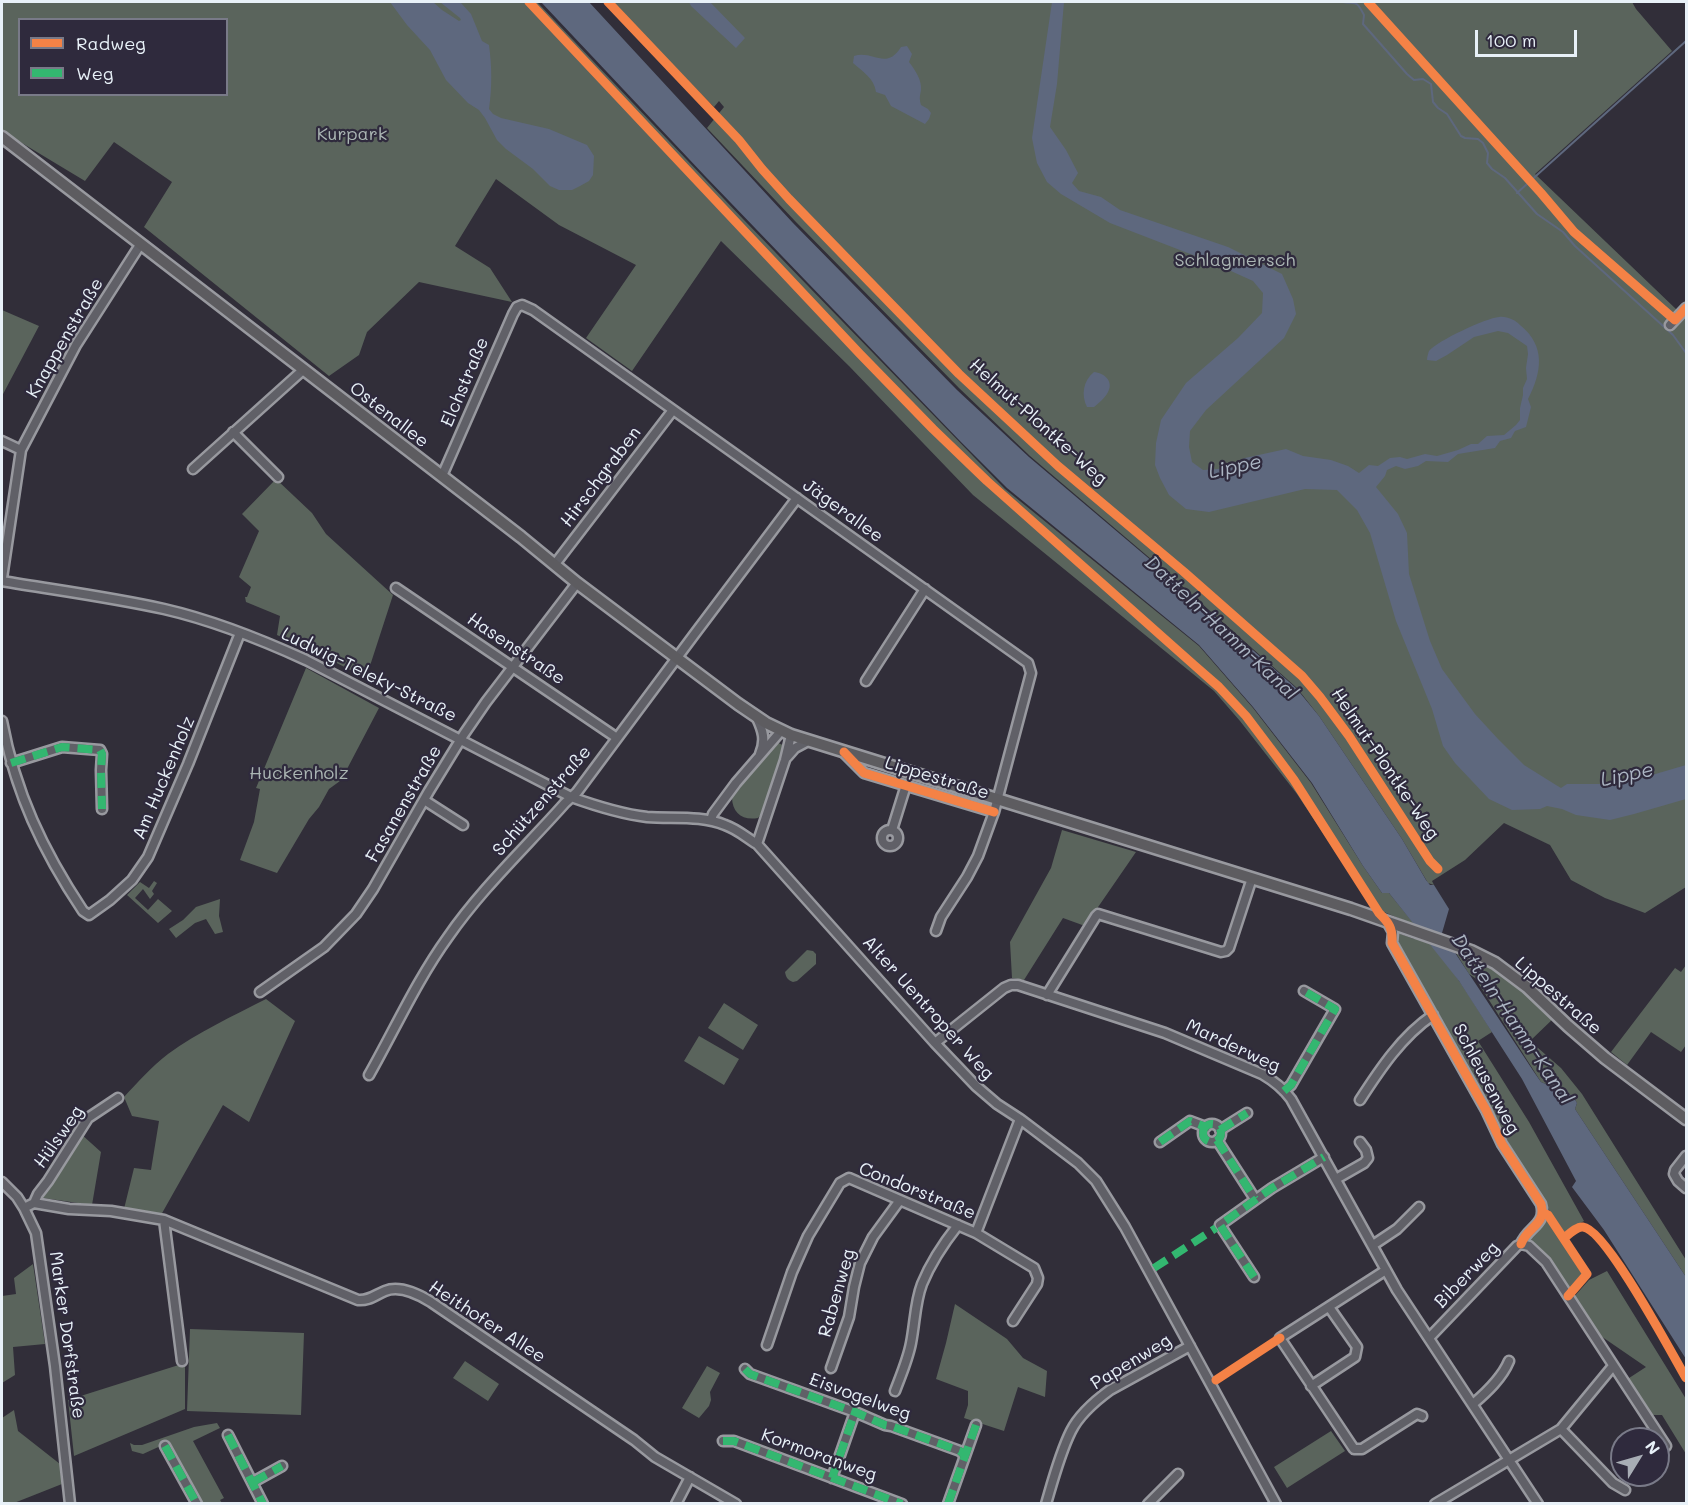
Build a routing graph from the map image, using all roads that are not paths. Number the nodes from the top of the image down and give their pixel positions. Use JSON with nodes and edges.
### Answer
{"nodes":[{"id":1,"x":2,"y":137,"type":"edge"},
{"id":2,"x":140,"y":245,"type":"junction"},
{"id":3,"x":522,"y":305,"type":"joint"},
{"id":4,"x":1686,"y":308,"type":"edge"},
{"id":5,"x":1670,"y":326,"type":"dead end"},
{"id":6,"x":303,"y":370,"type":"junction"},
{"id":7,"x":673,"y":410,"type":"junction"},
{"id":8,"x":233,"y":432,"type":"junction"},
{"id":9,"x":2,"y":441,"type":"edge"},
{"id":10,"x":21,"y":450,"type":"junction"},
{"id":11,"x":193,"y":469,"type":"dead end"},
{"id":12,"x":442,"y":476,"type":"junction"},
{"id":13,"x":278,"y":477,"type":"dead end"},
{"id":14,"x":797,"y":498,"type":"junction"},
{"id":15,"x":555,"y":564,"type":"junction"},
{"id":16,"x":2,"y":579,"type":"edge"},
{"id":17,"x":577,"y":583,"type":"junction"},
{"id":18,"x":396,"y":588,"type":"dead end"},
{"id":19,"x":925,"y":589,"type":"junction"},
{"id":20,"x":240,"y":633,"type":"junction"},
{"id":21,"x":676,"y":658,"type":"junction"},
{"id":22,"x":514,"y":668,"type":"junction"},
{"id":23,"x":866,"y":681,"type":"dead end"},
{"id":24,"x":757,"y":717,"type":"junction"},
{"id":25,"x":2,"y":721,"type":"edge"},
{"id":26,"x":786,"y":733,"type":"junction"},
{"id":27,"x":617,"y":738,"type":"junction"},
{"id":28,"x":461,"y":739,"type":"junction"},
{"id":29,"x":808,"y":741,"type":"junction"},
{"id":30,"x":844,"y":752,"type":"junction"},
{"id":31,"x":757,"y":759,"type":"junction"},
{"id":32,"x":785,"y":760,"type":"junction"},
{"id":33,"x":11,"y":763,"type":"junction"},
{"id":34,"x":906,"y":785,"type":"junction"},
{"id":35,"x":571,"y":797,"type":"junction"},
{"id":36,"x":424,"y":800,"type":"junction"},
{"id":37,"x":998,"y":800,"type":"junction"},
{"id":38,"x":102,"y":808,"type":"dead end"},
{"id":39,"x":994,"y":812,"type":"junction"},
{"id":40,"x":711,"y":820,"type":"junction"},
{"id":41,"x":463,"y":825,"type":"dead end"},
{"id":42,"x":892,"y":830,"type":"dead end"},
{"id":43,"x":757,"y":844,"type":"junction"},
{"id":44,"x":1252,"y":878,"type":"junction"},
{"id":45,"x":1388,"y":923,"type":"junction"},
{"id":46,"x":936,"y":931,"type":"dead end"},
{"id":47,"x":1304,"y":991,"type":"dead end"},
{"id":48,"x":260,"y":992,"type":"dead end"},
{"id":49,"x":1047,"y":995,"type":"junction"},
{"id":50,"x":1433,"y":1014,"type":"junction"},
{"id":51,"x":934,"y":1043,"type":"junction"},
{"id":52,"x":369,"y":1076,"type":"dead end"},
{"id":53,"x":1284,"y":1091,"type":"junction"},
{"id":54,"x":118,"y":1098,"type":"dead end"},
{"id":55,"x":1360,"y":1100,"type":"dead end"},
{"id":56,"x":1247,"y":1113,"type":"dead end"},
{"id":57,"x":1020,"y":1119,"type":"junction"},
{"id":58,"x":1686,"y":1119,"type":"edge"},
{"id":59,"x":1206,"y":1127,"type":"junction"},
{"id":60,"x":1220,"y":1130,"type":"junction"},
{"id":61,"x":1217,"y":1140,"type":"junction"},
{"id":62,"x":1160,"y":1142,"type":"dead end"},
{"id":63,"x":1360,"y":1142,"type":"dead end"},
{"id":64,"x":1686,"y":1156,"type":"edge"},
{"id":65,"x":1323,"y":1157,"type":"junction"},
{"id":66,"x":1336,"y":1179,"type":"junction"},
{"id":67,"x":2,"y":1183,"type":"edge"},
{"id":68,"x":1686,"y":1188,"type":"edge"},
{"id":69,"x":1255,"y":1199,"type":"junction"},
{"id":70,"x":900,"y":1200,"type":"junction"},
{"id":71,"x":34,"y":1203,"type":"junction"},
{"id":72,"x":1419,"y":1207,"type":"dead end"},
{"id":73,"x":24,"y":1208,"type":"junction"},
{"id":74,"x":164,"y":1220,"type":"junction"},
{"id":75,"x":958,"y":1225,"type":"junction"},
{"id":76,"x":976,"y":1233,"type":"junction"},
{"id":77,"x":1521,"y":1244,"type":"junction"},
{"id":78,"x":1372,"y":1245,"type":"junction"},
{"id":79,"x":1386,"y":1270,"type":"junction"},
{"id":80,"x":1254,"y":1278,"type":"dead end"},
{"id":81,"x":1329,"y":1306,"type":"junction"},
{"id":82,"x":1013,"y":1322,"type":"dead end"},
{"id":83,"x":1429,"y":1338,"type":"junction"},
{"id":84,"x":767,"y":1345,"type":"dead end"},
{"id":85,"x":1190,"y":1346,"type":"junction"},
{"id":86,"x":182,"y":1361,"type":"dead end"},
{"id":87,"x":1509,"y":1361,"type":"dead end"},
{"id":88,"x":1613,"y":1366,"type":"junction"},
{"id":89,"x":745,"y":1368,"type":"dead end"},
{"id":90,"x":831,"y":1368,"type":"dead end"},
{"id":91,"x":1311,"y":1386,"type":"junction"},
{"id":92,"x":895,"y":1391,"type":"dead end"},
{"id":93,"x":1473,"y":1404,"type":"junction"},
{"id":94,"x":855,"y":1412,"type":"junction"},
{"id":95,"x":1422,"y":1416,"type":"dead end"},
{"id":96,"x":976,"y":1425,"type":"dead end"},
{"id":97,"x":1653,"y":1427,"type":"edge"},
{"id":98,"x":1561,"y":1429,"type":"junction"},
{"id":99,"x":228,"y":1435,"type":"dead end"},
{"id":100,"x":723,"y":1441,"type":"dead end"},
{"id":101,"x":165,"y":1446,"type":"dead end"},
{"id":102,"x":965,"y":1456,"type":"junction"},
{"id":103,"x":1509,"y":1459,"type":"junction"},
{"id":104,"x":282,"y":1466,"type":"dead end"},
{"id":105,"x":1178,"y":1474,"type":"dead end"},
{"id":106,"x":690,"y":1477,"type":"junction"},
{"id":107,"x":832,"y":1478,"type":"junction"},
{"id":108,"x":253,"y":1482,"type":"junction"},
{"id":109,"x":1625,"y":1490,"type":"dead end"},
{"id":110,"x":70,"y":1503,"type":"edge"},
{"id":111,"x":197,"y":1503,"type":"edge"},
{"id":112,"x":263,"y":1503,"type":"edge"},
{"id":113,"x":676,"y":1503,"type":"edge"},
{"id":114,"x":736,"y":1503,"type":"edge"},
{"id":115,"x":902,"y":1503,"type":"edge"},
{"id":116,"x":948,"y":1503,"type":"edge"},
{"id":117,"x":1046,"y":1503,"type":"edge"},
{"id":118,"x":1148,"y":1503,"type":"edge"},
{"id":119,"x":1276,"y":1503,"type":"edge"},
{"id":120,"x":1436,"y":1503,"type":"edge"},
{"id":121,"x":1538,"y":1503,"type":"edge"}],
"edges":[{"from":1,"to":2,"type":"main road","name":"Ostenallee"},
{"from":2,"to":6,"type":"main road","name":"Ostenallee"},
{"from":2,"to":10,"type":"street","name":"Knappenstraße"},
{"from":3,"to":7,"type":"street","name":"Jägerallee"},
{"from":3,"to":12,"type":"street","name":"Elchstraße"},
{"from":4,"to":5,"type":"street"},
{"from":6,"to":8,"type":"street"},
{"from":6,"to":12,"type":"main road","name":"Ostenallee"},
{"from":7,"to":14,"type":"street","name":"Jägerallee"},
{"from":7,"to":15,"type":"street","name":"Hirschgraben"},
{"from":8,"to":11,"type":"street"},
{"from":8,"to":13,"type":"street"},
{"from":9,"to":10,"type":"street"},
{"from":10,"to":16,"type":"street","name":"Knappenstraße"},
{"from":12,"to":15,"type":"main road","name":"Ostenallee"},
{"from":14,"to":19,"type":"street","name":"Jägerallee"},
{"from":14,"to":21,"type":"street","name":"Schützenstraße"},
{"from":15,"to":17,"type":"main road","name":"Ostenallee"},
{"from":16,"to":20,"type":"street","name":"Ludwig-Teleky-Straße"},
{"from":17,"to":21,"type":"main road","name":"Ostenallee"},
{"from":17,"to":22,"type":"street","name":"Fasanenstraße"},
{"from":18,"to":22,"type":"street","name":"Hasenstraße"},
{"from":19,"to":23,"type":"street"},
{"from":19,"to":37,"type":"street","name":"Jägerallee"},
{"from":20,"to":28,"type":"street","name":"Ludwig-Teleky-Straße"},
{"from":20,"to":33,"type":"street","name":"Am Huckenholz"},
{"from":21,"to":24,"type":"main road","name":"Ostenallee"},
{"from":21,"to":27,"type":"street","name":"Schützenstraße"},
{"from":22,"to":27,"type":"street","name":"Hasenstraße"},
{"from":22,"to":28,"type":"street","name":"Fasanenstraße"},
{"from":24,"to":26,"type":"main road","name":"Ostenallee"},
{"from":24,"to":31,"type":"street"},
{"from":25,"to":33,"type":"street"},
{"from":26,"to":29,"type":"main road","name":"Lippestraße"},
{"from":26,"to":31,"type":"street"},
{"from":26,"to":32,"type":"street"},
{"from":27,"to":35,"type":"street","name":"Schützenstraße"},
{"from":28,"to":35,"type":"street","name":"Ludwig-Teleky-Straße"},
{"from":28,"to":36,"type":"street","name":"Fasanenstraße"},
{"from":29,"to":30,"type":"main road","name":"Lippestraße"},
{"from":29,"to":32,"type":"street"},
{"from":30,"to":34,"type":"street","name":"Lippestraße"},
{"from":30,"to":37,"type":"main road","name":"Lippestraße"},
{"from":31,"to":40,"type":"street"},
{"from":32,"to":43,"type":"street"},
{"from":33,"to":38,"type":"street"},
{"from":34,"to":39,"type":"street","name":"Lippestraße"},
{"from":34,"to":42,"type":"street"},
{"from":35,"to":40,"type":"street","name":"Ludwig-Teleky-Straße"},
{"from":35,"to":52,"type":"street","name":"Schützenstraße"},
{"from":36,"to":41,"type":"street"},
{"from":36,"to":48,"type":"street","name":"Fasanenstraße"},
{"from":37,"to":39,"type":"street"},
{"from":37,"to":44,"type":"main road","name":"Lippestraße"},
{"from":39,"to":46,"type":"street"},
{"from":40,"to":43,"type":"street","name":"Alter Uentroper Weg"},
{"from":43,"to":51,"type":"street","name":"Alter Uentroper Weg"},
{"from":44,"to":45,"type":"main road","name":"Lippestraße"},
{"from":44,"to":49,"type":"street"},
{"from":45,"to":50,"type":"street","name":"Schleusenweg"},
{"from":45,"to":58,"type":"main road","name":"Lippestraße"},
{"from":47,"to":53,"type":"street"},
{"from":49,"to":51,"type":"street","name":"Marderweg"},
{"from":49,"to":53,"type":"street","name":"Marderweg"},
{"from":50,"to":55,"type":"street"},
{"from":50,"to":77,"type":"street","name":"Schleusenweg"},
{"from":51,"to":57,"type":"street","name":"Alter Uentroper Weg"},
{"from":53,"to":65,"type":"street","name":"Marderweg"},
{"from":54,"to":71,"type":"street","name":"Hülsweg"},
{"from":56,"to":60,"type":"street"},
{"from":57,"to":76,"type":"street"},
{"from":57,"to":85,"type":"street","name":"Alter Uentroper Weg"},
{"from":59,"to":60,"type":"street"},
{"from":59,"to":61,"type":"street"},
{"from":59,"to":62,"type":"street"},
{"from":60,"to":61,"type":"street"},
{"from":61,"to":69,"type":"street"},
{"from":63,"to":66,"type":"street"},
{"from":64,"to":68,"type":"street"},
{"from":65,"to":66,"type":"street","name":"Marderweg"},
{"from":65,"to":69,"type":"street"},
{"from":66,"to":78,"type":"street","name":"Marderweg"},
{"from":67,"to":73,"type":"street","name":"Marker Dorfstraße"},
{"from":69,"to":80,"type":"street"},
{"from":70,"to":75,"type":"street","name":"Condorstraße"},
{"from":70,"to":84,"type":"street","name":"Condorstraße"},
{"from":70,"to":90,"type":"street","name":"Rabenweg"},
{"from":71,"to":73,"type":"street"},
{"from":71,"to":74,"type":"street","name":"Heithofer Allee"},
{"from":72,"to":78,"type":"street"},
{"from":73,"to":110,"type":"street","name":"Marker Dorfstraße"},
{"from":74,"to":86,"type":"street"},
{"from":74,"to":106,"type":"street","name":"Heithofer Allee"},
{"from":75,"to":76,"type":"street","name":"Condorstraße"},
{"from":75,"to":92,"type":"street"},
{"from":76,"to":82,"type":"street","name":"Condorstraße"},
{"from":77,"to":83,"type":"street","name":"Biberweg"},
{"from":77,"to":88,"type":"street","name":"Biberweg"},
{"from":78,"to":79,"type":"street","name":"Marderweg"},
{"from":79,"to":81,"type":"street"},
{"from":79,"to":83,"type":"street","name":"Marderweg"},
{"from":81,"to":91,"type":"street"},
{"from":81,"to":91,"type":"street"},
{"from":83,"to":93,"type":"street","name":"Marderweg"},
{"from":85,"to":117,"type":"street","name":"Papenweg"},
{"from":85,"to":119,"type":"street","name":"Alter Uentroper Weg"},
{"from":87,"to":93,"type":"street"},
{"from":88,"to":97,"type":"street","name":"Biberweg"},
{"from":88,"to":98,"type":"street"},
{"from":89,"to":94,"type":"street","name":"Eisvogelweg"},
{"from":91,"to":95,"type":"street"},
{"from":93,"to":103,"type":"street","name":"Marderweg"},
{"from":94,"to":102,"type":"street","name":"Eisvogelweg"},
{"from":94,"to":107,"type":"street"},
{"from":96,"to":102,"type":"street"},
{"from":98,"to":103,"type":"street"},
{"from":98,"to":109,"type":"street"},
{"from":99,"to":108,"type":"street"},
{"from":100,"to":107,"type":"street","name":"Kormoranweg"},
{"from":101,"to":111,"type":"street"},
{"from":102,"to":116,"type":"street"},
{"from":103,"to":120,"type":"street"},
{"from":103,"to":121,"type":"street","name":"Marderweg"},
{"from":104,"to":108,"type":"street"},
{"from":105,"to":118,"type":"street"},
{"from":106,"to":113,"type":"street"},
{"from":106,"to":114,"type":"street","name":"Heithofer Allee"},
{"from":107,"to":115,"type":"street","name":"Kormoranweg"},
{"from":108,"to":112,"type":"street"}]}
